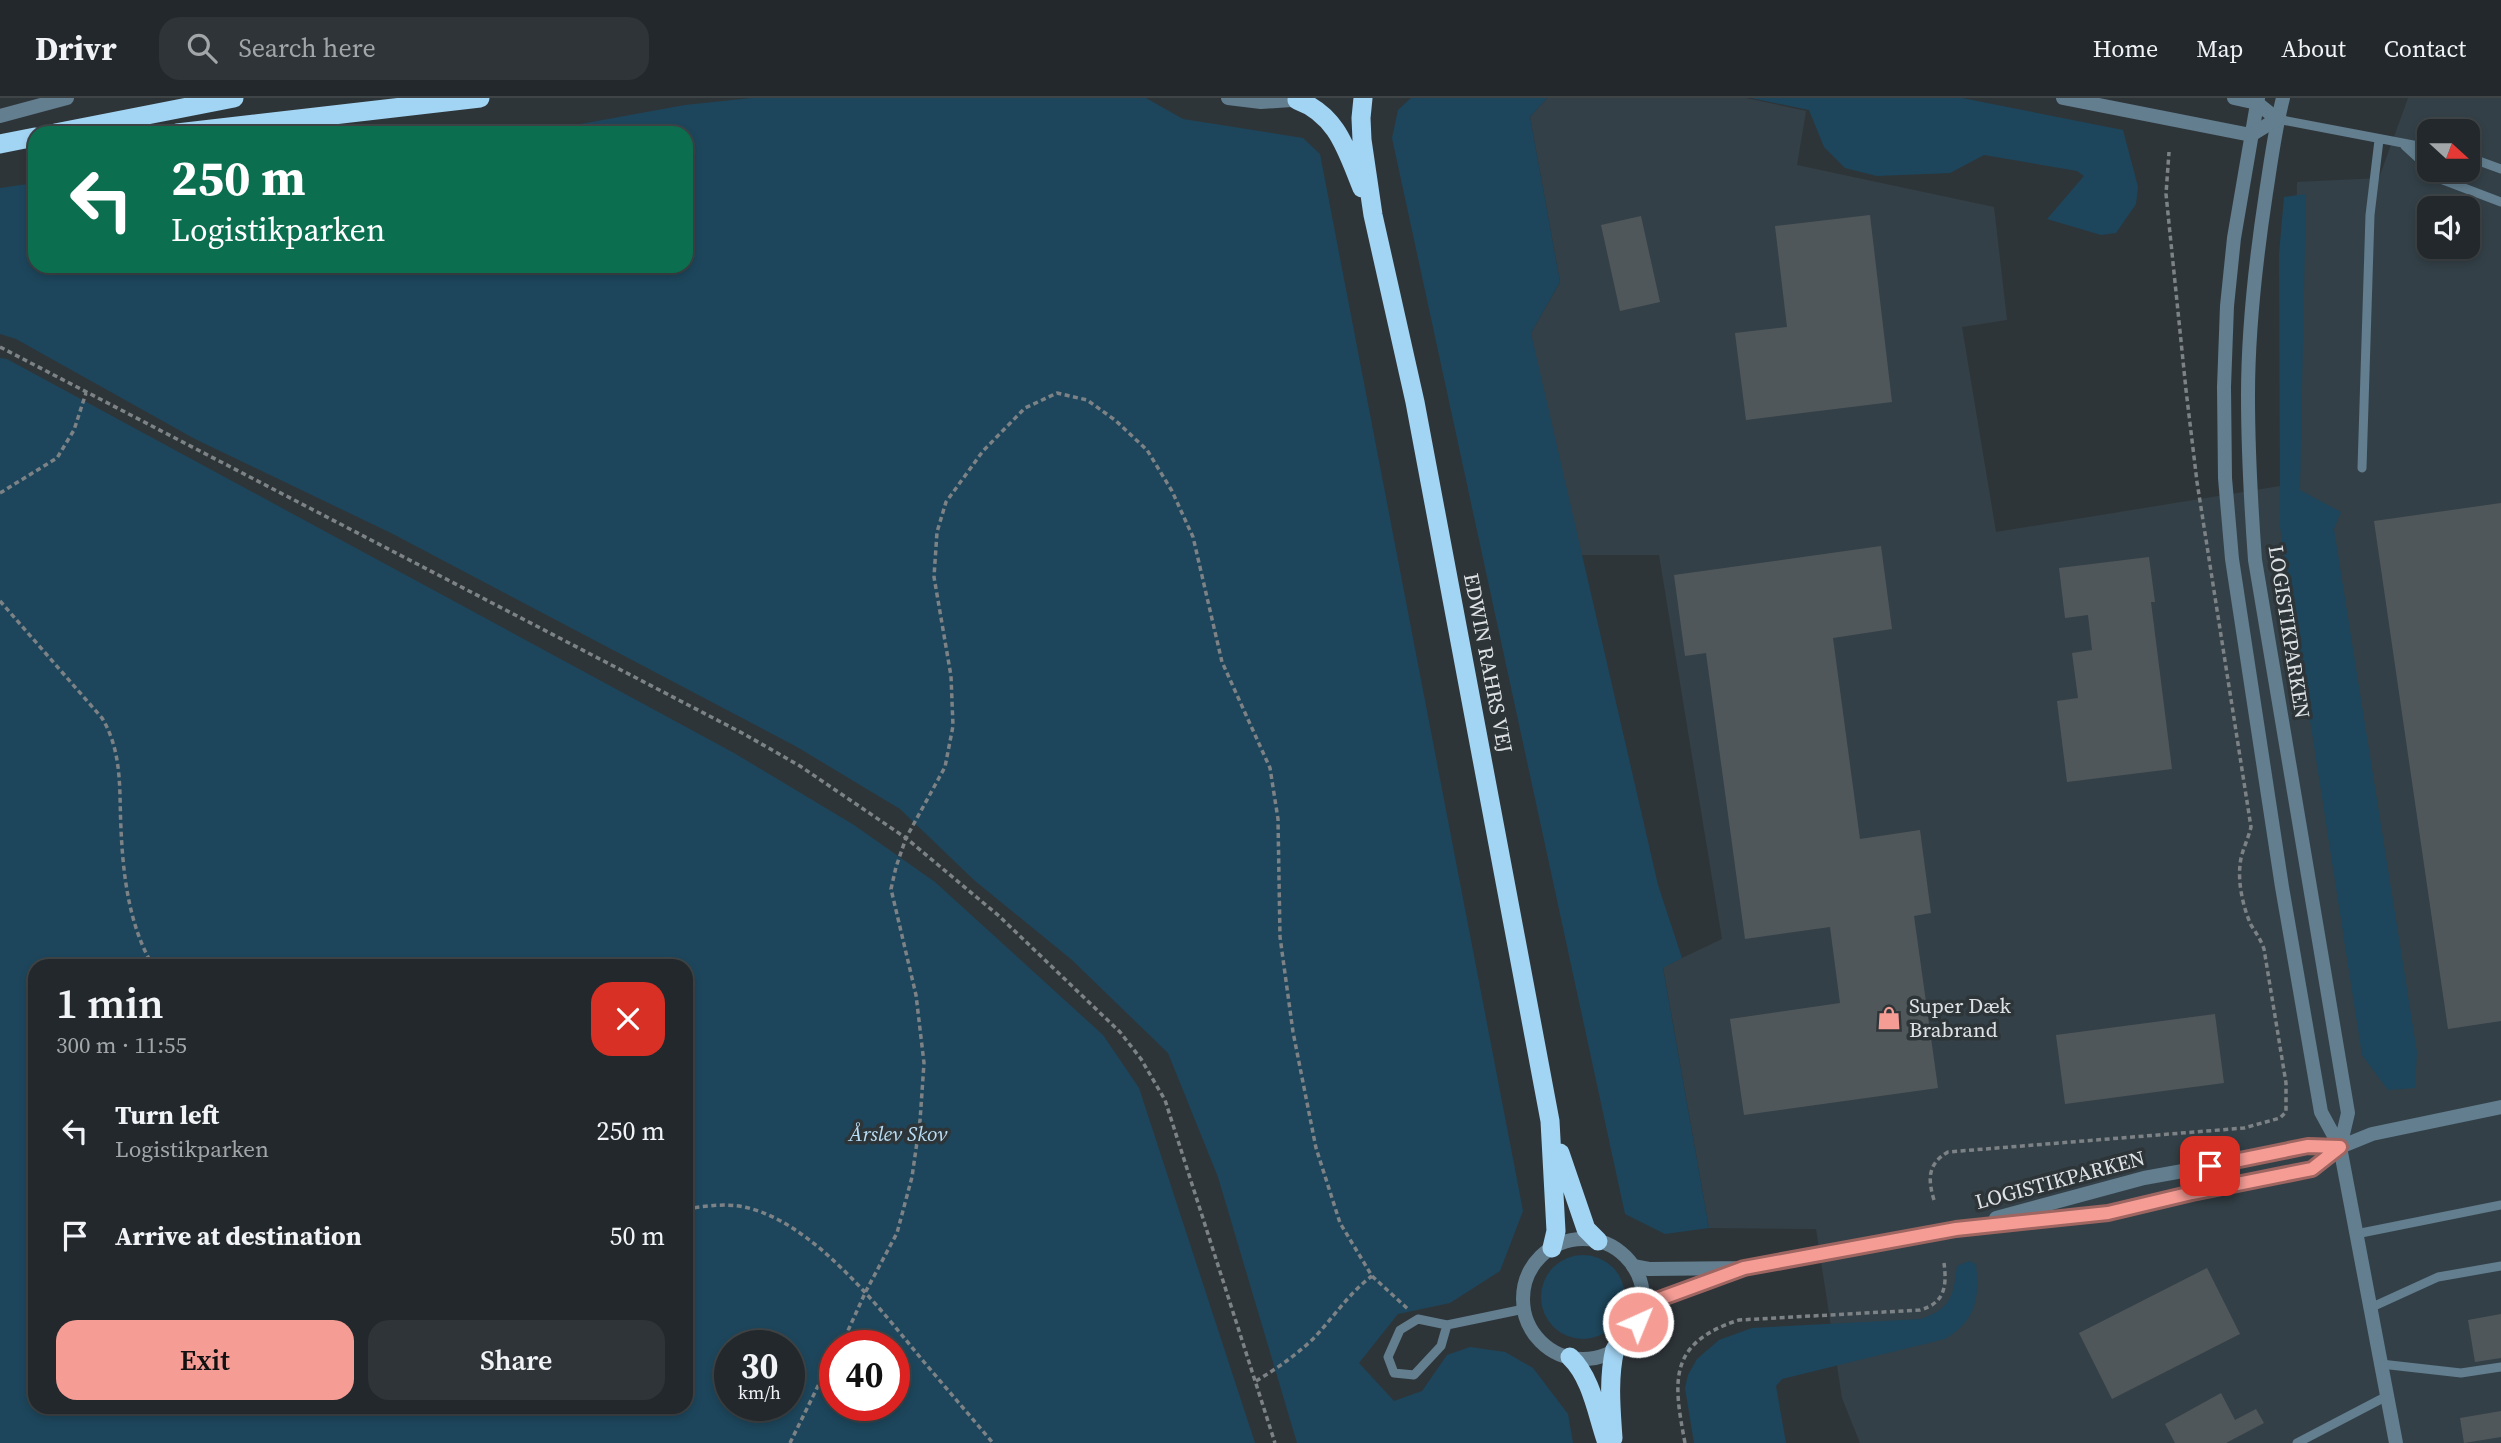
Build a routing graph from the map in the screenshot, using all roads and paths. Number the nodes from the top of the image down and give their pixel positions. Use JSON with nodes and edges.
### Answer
{"nodes":[{"id":1,"x":67,"y":98,"type":"edge"},
{"id":2,"x":234,"y":98,"type":"edge"},
{"id":3,"x":480,"y":98,"type":"edge"},
{"id":4,"x":1228,"y":98,"type":"edge"},
{"id":5,"x":1363,"y":98,"type":"edge"},
{"id":6,"x":2063,"y":98,"type":"edge"},
{"id":7,"x":2234,"y":98,"type":"edge"},
{"id":8,"x":2283,"y":98,"type":"edge"},
{"id":9,"x":1303,"y":99,"type":"edge"},
{"id":10,"x":2258,"y":101,"type":"edge"},
{"id":11,"x":0,"y":116,"type":"edge"},
{"id":12,"x":2277,"y":119,"type":"junction"},
{"id":13,"x":91,"y":126,"type":"edge"},
{"id":14,"x":238,"y":126,"type":"edge"},
{"id":15,"x":2251,"y":135,"type":"junction"},
{"id":16,"x":28,"y":138,"type":"edge"},
{"id":17,"x":2379,"y":140,"type":"junction"},
{"id":18,"x":0,"y":144,"type":"edge"},
{"id":19,"x":2404,"y":145,"type":"junction"},
{"id":20,"x":2417,"y":147,"type":"edge"},
{"id":21,"x":28,"y":150,"type":"edge"},
{"id":22,"x":2169,"y":152,"type":"dead end"},
{"id":23,"x":0,"y":153,"type":"edge"},
{"id":24,"x":2417,"y":157,"type":"edge"},
{"id":25,"x":2480,"y":161,"type":"edge"},
{"id":26,"x":2501,"y":169,"type":"edge"},
{"id":27,"x":2448,"y":182,"type":"edge"},
{"id":28,"x":2501,"y":202,"type":"edge"},
{"id":29,"x":1373,"y":215,"type":"junction"},
{"id":30,"x":0,"y":347,"type":"edge"},
{"id":31,"x":86,"y":393,"type":"junction"},
{"id":32,"x":2362,"y":468,"type":"dead end"},
{"id":33,"x":0,"y":494,"type":"edge"},
{"id":34,"x":0,"y":601,"type":"edge"},
{"id":35,"x":906,"y":838,"type":"junction"},
{"id":36,"x":150,"y":959,"type":"edge"},
{"id":37,"x":2501,"y":1107,"type":"edge"},
{"id":38,"x":1550,"y":1121,"type":"junction"},
{"id":39,"x":2340,"y":1147,"type":"junction"},
{"id":40,"x":1934,"y":1200,"type":"dead end"},
{"id":41,"x":2501,"y":1205,"type":"edge"},
{"id":42,"x":693,"y":1208,"type":"edge"},
{"id":43,"x":1956,"y":1229,"type":"junction"},
{"id":44,"x":2356,"y":1234,"type":"junction"},
{"id":45,"x":1598,"y":1241,"type":"junction"},
{"id":46,"x":1552,"y":1248,"type":"junction"},
{"id":47,"x":1944,"y":1263,"type":"dead end"},
{"id":48,"x":1633,"y":1266,"type":"junction"},
{"id":49,"x":2501,"y":1266,"type":"edge"},
{"id":50,"x":1744,"y":1268,"type":"junction"},
{"id":51,"x":1373,"y":1276,"type":"junction"},
{"id":52,"x":866,"y":1292,"type":"junction"},
{"id":53,"x":2370,"y":1308,"type":"junction"},
{"id":54,"x":1524,"y":1309,"type":"junction"},
{"id":55,"x":1642,"y":1311,"type":"junction"},
{"id":56,"x":1418,"y":1319,"type":"junction"},
{"id":57,"x":1447,"y":1325,"type":"junction"},
{"id":58,"x":848,"y":1330,"type":"edge"},
{"id":59,"x":1615,"y":1349,"type":"junction"},
{"id":60,"x":1570,"y":1357,"type":"junction"},
{"id":61,"x":2381,"y":1364,"type":"junction"},
{"id":62,"x":2501,"y":1367,"type":"edge"},
{"id":63,"x":1256,"y":1381,"type":"junction"},
{"id":64,"x":819,"y":1385,"type":"edge"},
{"id":65,"x":2387,"y":1396,"type":"junction"},
{"id":66,"x":790,"y":1443,"type":"edge"},
{"id":67,"x":993,"y":1443,"type":"edge"},
{"id":68,"x":1275,"y":1443,"type":"edge"},
{"id":69,"x":1607,"y":1443,"type":"edge"},
{"id":70,"x":1613,"y":1443,"type":"edge"},
{"id":71,"x":1685,"y":1443,"type":"edge"},
{"id":72,"x":2297,"y":1443,"type":"edge"},
{"id":73,"x":2396,"y":1443,"type":"edge"}],
"edges":[{"from":1,"to":11,"type":"street"},
{"from":2,"to":13,"type":"highway"},
{"from":3,"to":14,"type":"highway"},
{"from":4,"to":9,"type":"street"},
{"from":5,"to":29,"type":"highway"},
{"from":6,"to":15,"type":"street"},
{"from":7,"to":10,"type":"street"},
{"from":8,"to":12,"type":"street","name":"LOGISTIKPARKEN"},
{"from":9,"to":29,"type":"highway"},
{"from":10,"to":12,"type":"street"},
{"from":10,"to":15,"type":"street","name":"LOGISTIKPARKEN"},
{"from":12,"to":15,"type":"street"},
{"from":12,"to":17,"type":"lane"},
{"from":12,"to":39,"type":"street","name":"LOGISTIKPARKEN"},
{"from":15,"to":39,"type":"street","name":"LOGISTIKPARKEN"},
{"from":16,"to":18,"type":"highway"},
{"from":17,"to":19,"type":"lane"},
{"from":17,"to":32,"type":"lane"},
{"from":19,"to":20,"type":"lane"},
{"from":19,"to":24,"type":"lane"},
{"from":21,"to":23,"type":"highway"},
{"from":22,"to":40,"type":"path"},
{"from":25,"to":26,"type":"lane"},
{"from":27,"to":28,"type":"lane"},
{"from":29,"to":38,"type":"highway","name":"EDWIN RAHRS VEJ"},
{"from":30,"to":31,"type":"path"},
{"from":31,"to":33,"type":"path"},
{"from":31,"to":35,"type":"path"},
{"from":34,"to":36,"type":"path"},
{"from":35,"to":51,"type":"path"},
{"from":35,"to":52,"type":"path"},
{"from":35,"to":63,"type":"path"},
{"from":37,"to":39,"type":"street","name":"LOGISTIKPARKEN"},
{"from":38,"to":45,"type":"highway"},
{"from":38,"to":46,"type":"highway"},
{"from":39,"to":43,"type":"street","name":"LOGISTIKPARKEN"},
{"from":39,"to":43,"type":"street","name":"LOGISTIKPARKEN"},
{"from":39,"to":44,"type":"street","name":"LOGISTIKPARKEN"},
{"from":41,"to":44,"type":"lane"},
{"from":42,"to":52,"type":"path"},
{"from":43,"to":50,"type":"street","name":"LOGISTIKPARKEN"},
{"from":44,"to":53,"type":"street","name":"LOGISTIKPARKEN"},
{"from":45,"to":46,"type":"street"},
{"from":45,"to":48,"type":"street"},
{"from":46,"to":54,"type":"street"},
{"from":47,"to":71,"type":"path"},
{"from":48,"to":50,"type":"street","name":"LOGISTIKPARKEN"},
{"from":48,"to":55,"type":"street"},
{"from":49,"to":53,"type":"lane"},
{"from":50,"to":55,"type":"street","name":"LOGISTIKPARKEN"},
{"from":51,"to":56,"type":"path"},
{"from":51,"to":63,"type":"path"},
{"from":52,"to":58,"type":"path"},
{"from":52,"to":67,"type":"path"},
{"from":53,"to":61,"type":"street","name":"LOGISTIKPARKEN"},
{"from":54,"to":57,"type":"lane"},
{"from":54,"to":60,"type":"street"},
{"from":55,"to":59,"type":"street"},
{"from":56,"to":57,"type":"lane"},
{"from":56,"to":57,"type":"lane"},
{"from":59,"to":60,"type":"street"},
{"from":59,"to":70,"type":"highway"},
{"from":60,"to":69,"type":"highway"},
{"from":61,"to":62,"type":"lane"},
{"from":61,"to":65,"type":"street","name":"LOGISTIKPARKEN"},
{"from":63,"to":68,"type":"path"},
{"from":64,"to":66,"type":"path"},
{"from":65,"to":72,"type":"lane"},
{"from":65,"to":73,"type":"street","name":"LOGISTIKPARKEN"}]}
